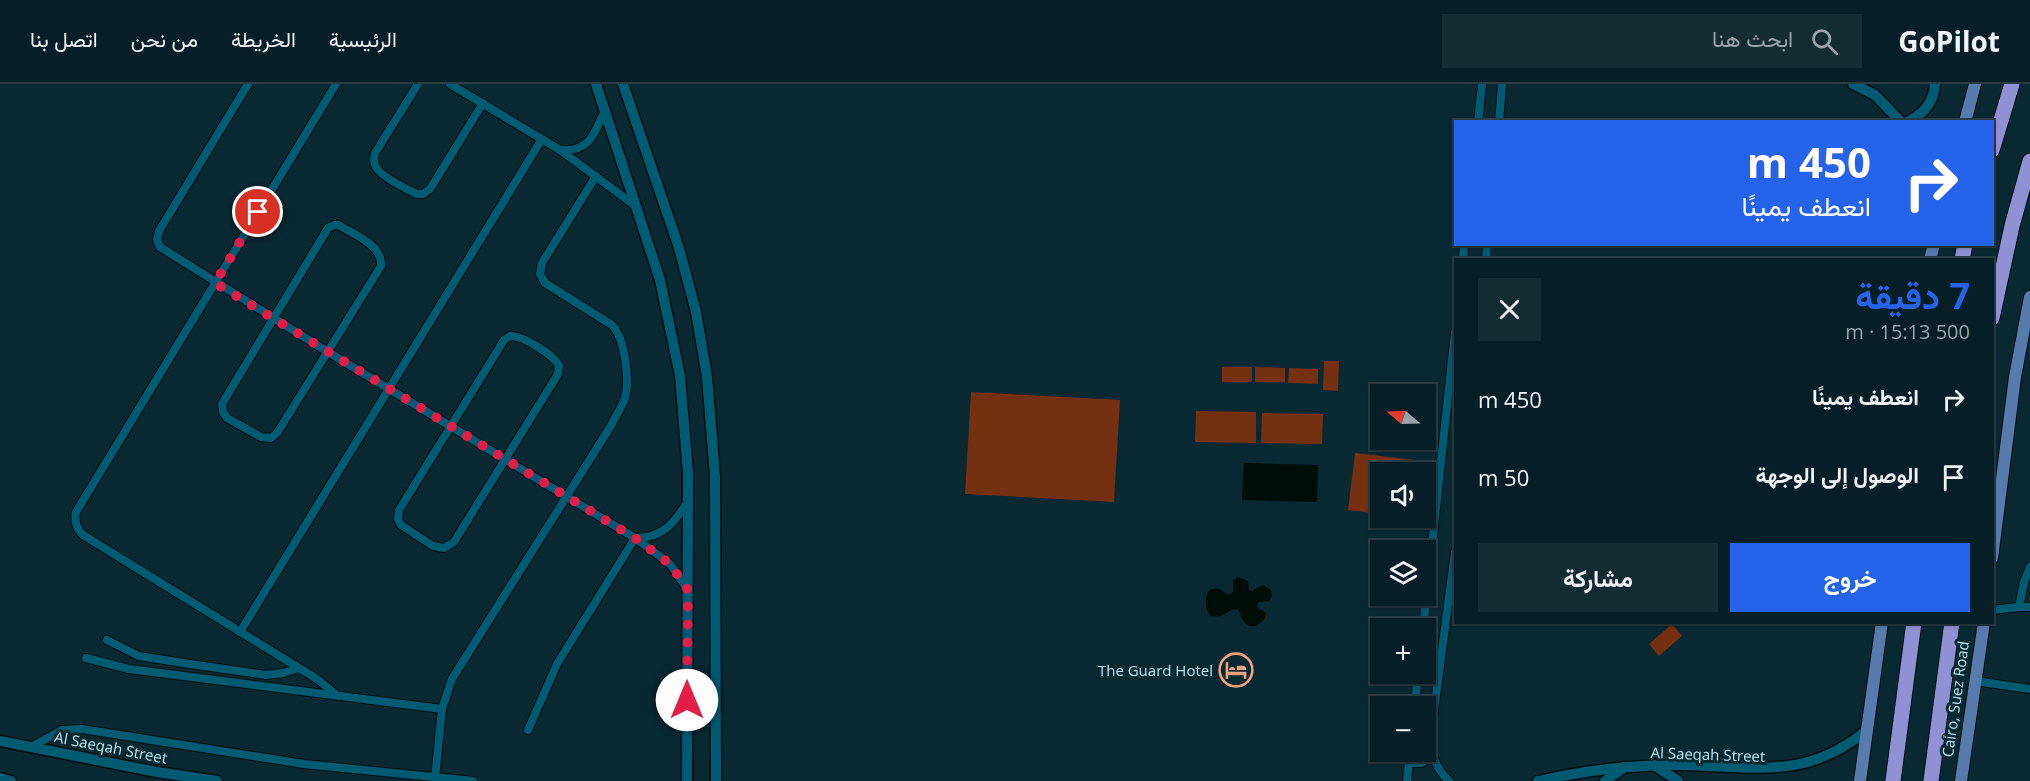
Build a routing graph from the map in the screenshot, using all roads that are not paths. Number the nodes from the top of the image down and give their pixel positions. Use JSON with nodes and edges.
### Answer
{"nodes":[{"id":1,"x":248,"y":84,"type":"edge"},
{"id":2,"x":336,"y":84,"type":"edge"},
{"id":3,"x":418,"y":84,"type":"edge"},
{"id":4,"x":450,"y":84,"type":"edge"},
{"id":5,"x":596,"y":84,"type":"edge"},
{"id":6,"x":623,"y":84,"type":"edge"},
{"id":7,"x":1482,"y":84,"type":"edge"},
{"id":8,"x":1502,"y":84,"type":"edge"},
{"id":9,"x":1853,"y":84,"type":"edge"},
{"id":10,"x":1935,"y":84,"type":"edge"},
{"id":11,"x":1975,"y":84,"type":"edge"},
{"id":12,"x":2012,"y":84,"type":"edge"},
{"id":13,"x":483,"y":103,"type":"junction"},
{"id":14,"x":605,"y":110,"type":"junction"},
{"id":15,"x":1478,"y":120,"type":"edge"},
{"id":16,"x":1499,"y":120,"type":"edge"},
{"id":17,"x":1899,"y":120,"type":"edge"},
{"id":18,"x":1911,"y":120,"type":"edge"},
{"id":19,"x":1966,"y":120,"type":"edge"},
{"id":20,"x":540,"y":142,"type":"dead end"},
{"id":21,"x":1994,"y":143,"type":"edge"},
{"id":22,"x":560,"y":150,"type":"junction"},
{"id":23,"x":2030,"y":161,"type":"edge"},
{"id":24,"x":596,"y":176,"type":"junction"},
{"id":25,"x":637,"y":207,"type":"junction"},
{"id":26,"x":215,"y":283,"type":"junction"},
{"id":27,"x":2030,"y":297,"type":"edge"},
{"id":28,"x":1994,"y":309,"type":"edge"},
{"id":29,"x":273,"y":319,"type":"junction"},
{"id":30,"x":1454,"y":341,"type":"edge"},
{"id":31,"x":328,"y":352,"type":"junction"},
{"id":32,"x":389,"y":388,"type":"junction"},
{"id":33,"x":451,"y":426,"type":"junction"},
{"id":34,"x":506,"y":459,"type":"junction"},
{"id":35,"x":566,"y":496,"type":"junction"},
{"id":36,"x":688,"y":501,"type":"junction"},
{"id":37,"x":635,"y":538,"type":"junction"},
{"id":38,"x":1994,"y":542,"type":"edge"},
{"id":39,"x":1454,"y":560,"type":"edge"},
{"id":40,"x":2030,"y":567,"type":"edge"},
{"id":41,"x":2027,"y":584,"type":"edge"},
{"id":42,"x":688,"y":590,"type":"junction"},
{"id":43,"x":2019,"y":607,"type":"junction"},
{"id":44,"x":2030,"y":608,"type":"edge"},
{"id":45,"x":1994,"y":610,"type":"edge"},
{"id":46,"x":1424,"y":618,"type":"edge"},
{"id":47,"x":1882,"y":624,"type":"edge"},
{"id":48,"x":1914,"y":624,"type":"edge"},
{"id":49,"x":1952,"y":624,"type":"edge"},
{"id":50,"x":1984,"y":624,"type":"edge"},
{"id":51,"x":240,"y":632,"type":"junction"},
{"id":52,"x":107,"y":640,"type":"dead end"},
{"id":53,"x":86,"y":658,"type":"dead end"},
{"id":54,"x":299,"y":668,"type":"junction"},
{"id":55,"x":1976,"y":681,"type":"junction"},
{"id":56,"x":2030,"y":689,"type":"edge"},
{"id":57,"x":338,"y":696,"type":"junction"},
{"id":58,"x":1436,"y":696,"type":"edge"},
{"id":59,"x":442,"y":709,"type":"junction"},
{"id":60,"x":528,"y":730,"type":"dead end"},
{"id":61,"x":1867,"y":730,"type":"junction"},
{"id":62,"x":0,"y":741,"type":"edge"},
{"id":63,"x":31,"y":747,"type":"junction"},
{"id":64,"x":1423,"y":762,"type":"edge"},
{"id":65,"x":1435,"y":762,"type":"edge"},
{"id":66,"x":1409,"y":763,"type":"joint"},
{"id":67,"x":1654,"y":765,"type":"junction"},
{"id":68,"x":1626,"y":767,"type":"junction"},
{"id":69,"x":0,"y":778,"type":"edge"},
{"id":70,"x":435,"y":778,"type":"junction"},
{"id":71,"x":11,"y":781,"type":"edge"},
{"id":72,"x":218,"y":781,"type":"edge"},
{"id":73,"x":473,"y":781,"type":"edge"},
{"id":74,"x":687,"y":781,"type":"edge"},
{"id":75,"x":716,"y":781,"type":"edge"},
{"id":76,"x":1407,"y":781,"type":"edge"},
{"id":77,"x":1449,"y":781,"type":"edge"},
{"id":78,"x":1538,"y":781,"type":"edge"},
{"id":79,"x":1605,"y":781,"type":"edge"},
{"id":80,"x":1678,"y":781,"type":"edge"},
{"id":81,"x":1860,"y":781,"type":"edge"},
{"id":82,"x":1893,"y":781,"type":"edge"},
{"id":83,"x":1931,"y":781,"type":"edge"},
{"id":84,"x":1961,"y":781,"type":"edge"}],
"edges":[{"from":1,"to":26,"type":"street"},
{"from":2,"to":26,"type":"street"},
{"from":3,"to":13,"type":"street"},
{"from":4,"to":13,"type":"street"},
{"from":5,"to":14,"type":"street"},
{"from":6,"to":75,"type":"street"},
{"from":7,"to":15,"type":"street"},
{"from":8,"to":16,"type":"street"},
{"from":9,"to":17,"type":"street"},
{"from":10,"to":18,"type":"street"},
{"from":11,"to":19,"type":"main road"},
{"from":12,"to":21,"type":"highway"},
{"from":13,"to":22,"type":"street"},
{"from":14,"to":22,"type":"street"},
{"from":14,"to":25,"type":"street"},
{"from":20,"to":32,"type":"street"},
{"from":22,"to":24,"type":"street"},
{"from":23,"to":28,"type":"highway"},
{"from":24,"to":25,"type":"street"},
{"from":24,"to":35,"type":"street"},
{"from":25,"to":36,"type":"street"},
{"from":26,"to":29,"type":"street"},
{"from":26,"to":51,"type":"street"},
{"from":27,"to":38,"type":"main road"},
{"from":29,"to":31,"type":"street"},
{"from":29,"to":31,"type":"street"},
{"from":29,"to":31,"type":"street"},
{"from":30,"to":46,"type":"street"},
{"from":31,"to":32,"type":"street"},
{"from":32,"to":33,"type":"street"},
{"from":32,"to":51,"type":"street"},
{"from":33,"to":34,"type":"street"},
{"from":33,"to":34,"type":"street"},
{"from":33,"to":34,"type":"street"},
{"from":34,"to":35,"type":"street"},
{"from":35,"to":37,"type":"street"},
{"from":35,"to":59,"type":"street"},
{"from":36,"to":37,"type":"street"},
{"from":36,"to":42,"type":"street"},
{"from":37,"to":42,"type":"street"},
{"from":37,"to":60,"type":"street"},
{"from":39,"to":58,"type":"street"},
{"from":40,"to":41,"type":"street"},
{"from":41,"to":43,"type":"street"},
{"from":42,"to":74,"type":"street"},
{"from":43,"to":44,"type":"street"},
{"from":43,"to":45,"type":"street"},
{"from":47,"to":61,"type":"main road"},
{"from":48,"to":82,"type":"highway"},
{"from":49,"to":83,"type":"highway"},
{"from":50,"to":55,"type":"main road","name":"Cairo, Suez Road"},
{"from":51,"to":54,"type":"street"},
{"from":52,"to":54,"type":"street"},
{"from":53,"to":57,"type":"street"},
{"from":54,"to":57,"type":"street"},
{"from":55,"to":56,"type":"street"},
{"from":55,"to":84,"type":"main road","name":"Cairo, Suez Road"},
{"from":57,"to":59,"type":"street"},
{"from":59,"to":70,"type":"street"},
{"from":61,"to":67,"type":"street","name":"Al Saeqah Street"},
{"from":61,"to":81,"type":"main road"},
{"from":62,"to":63,"type":"street","name":"Al Saeqah Street"},
{"from":63,"to":70,"type":"street"},
{"from":63,"to":72,"type":"street","name":"Al Saeqah Street"},
{"from":64,"to":66,"type":"street"},
{"from":65,"to":77,"type":"street"},
{"from":66,"to":76,"type":"street"},
{"from":67,"to":68,"type":"street","name":"Al Saeqah Street"},
{"from":67,"to":80,"type":"street"},
{"from":68,"to":78,"type":"street","name":"Al Saeqah Street"},
{"from":68,"to":79,"type":"street"},
{"from":69,"to":71,"type":"street"},
{"from":70,"to":73,"type":"street"}]}
